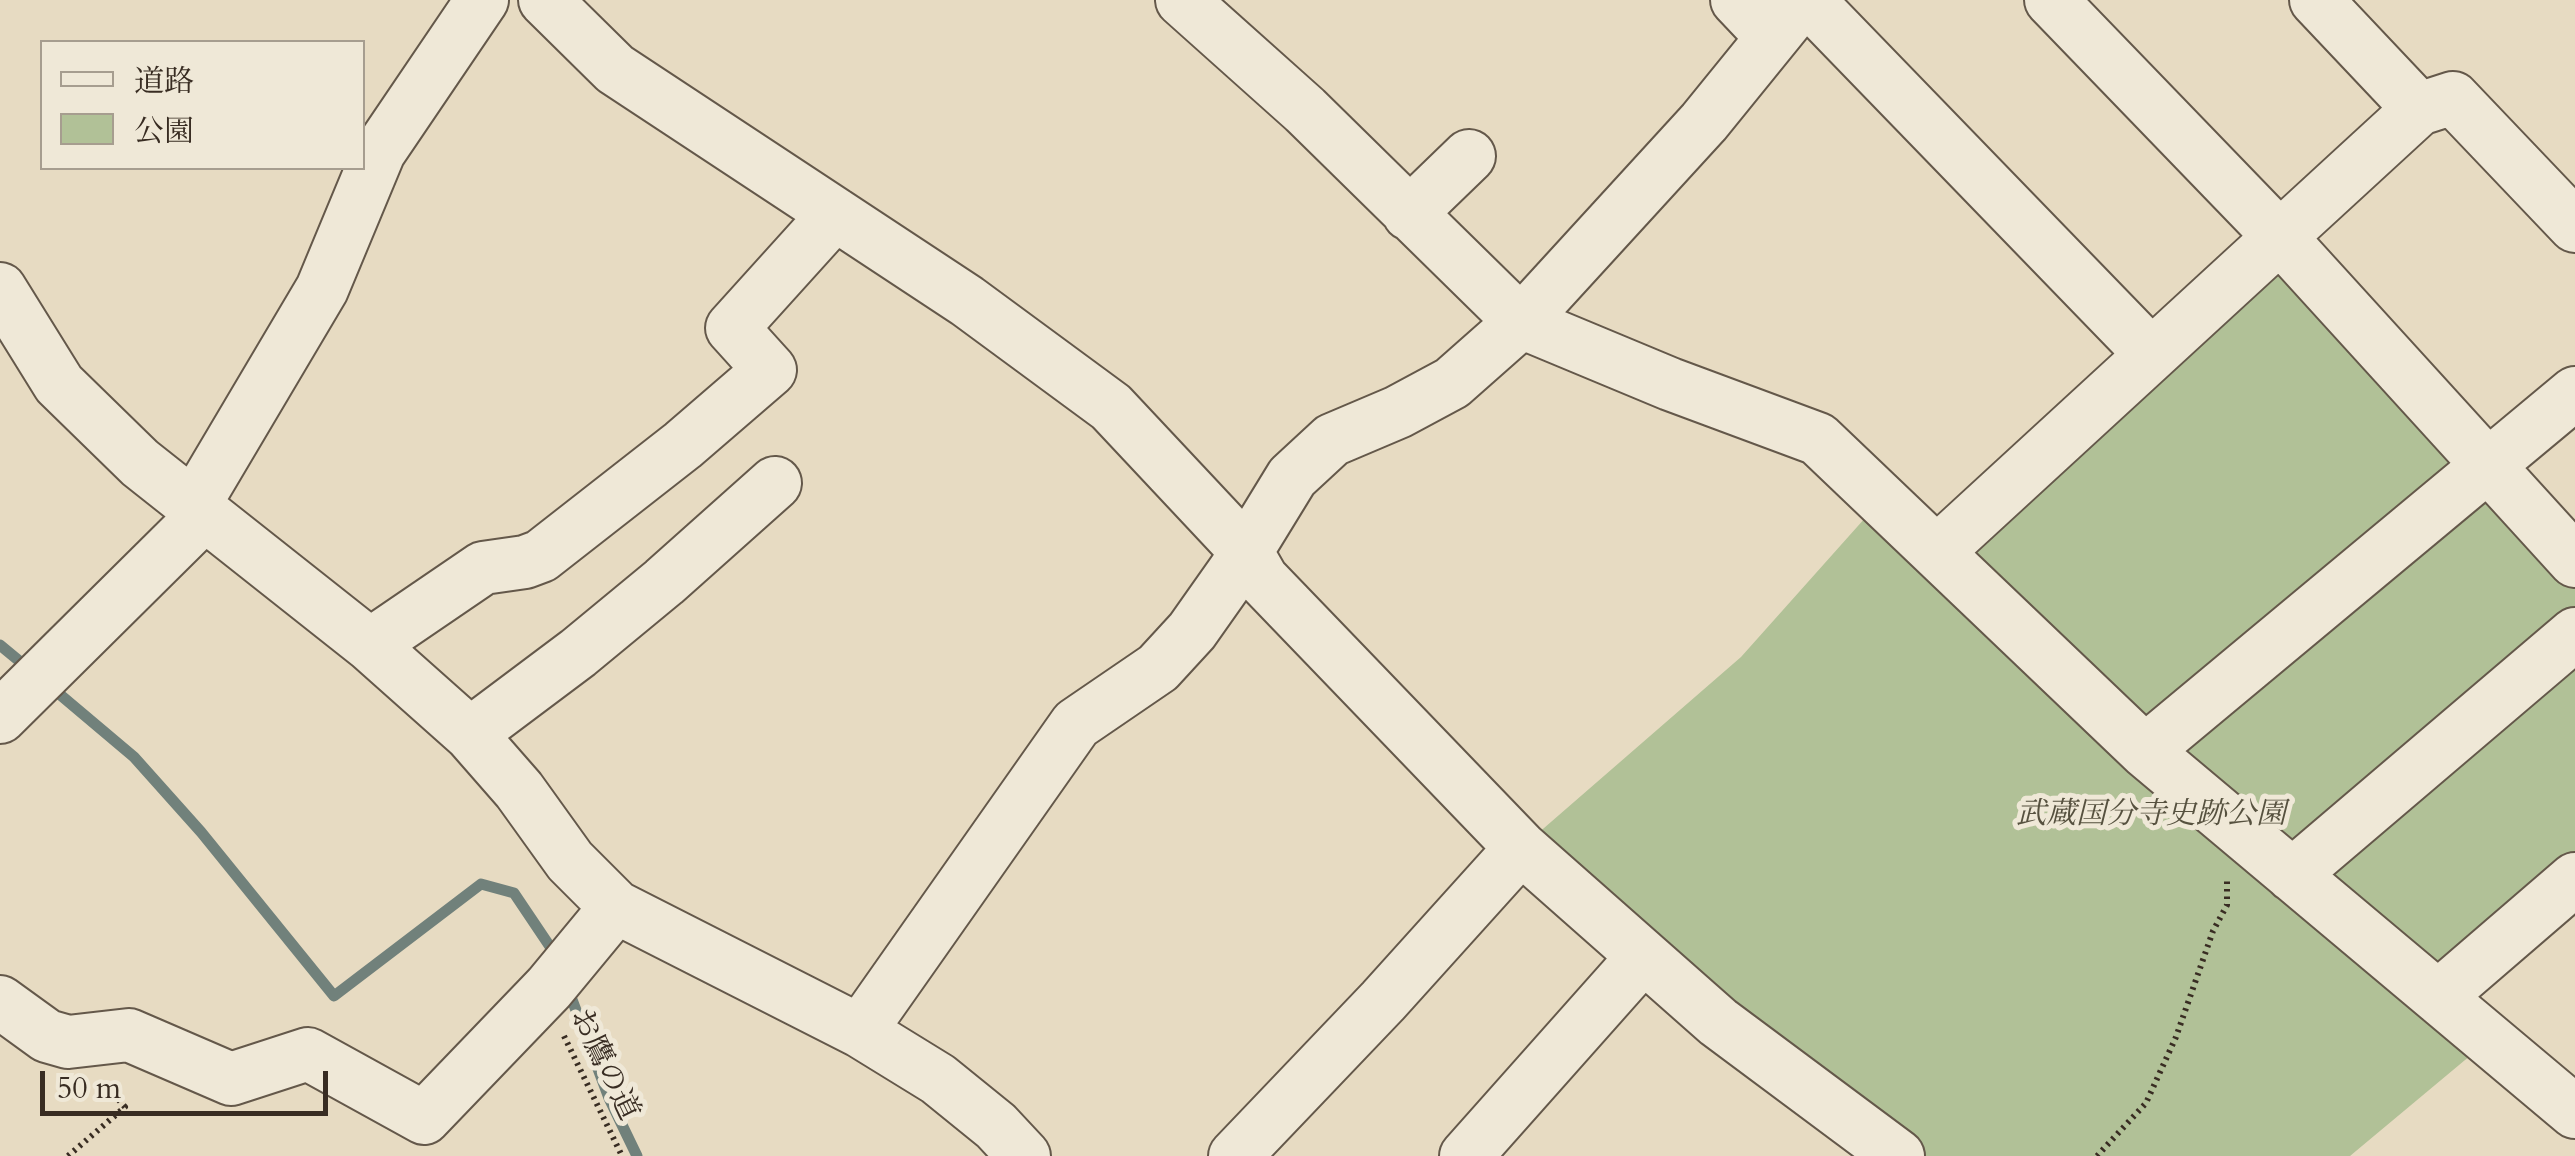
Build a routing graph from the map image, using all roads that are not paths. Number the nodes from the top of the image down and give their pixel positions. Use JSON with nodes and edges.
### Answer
{"nodes":[{"id":1,"x":482,"y":0,"type":"edge"},
{"id":2,"x":544,"y":0,"type":"edge"},
{"id":3,"x":1182,"y":0,"type":"edge"},
{"id":4,"x":1736,"y":0,"type":"edge"},
{"id":5,"x":2052,"y":0,"type":"edge"},
{"id":6,"x":2316,"y":0,"type":"edge"},
{"id":7,"x":1794,"y":12,"type":"edge"},
{"id":8,"x":2419,"y":109,"type":"junction"},
{"id":9,"x":1470,"y":156,"type":"dead end"},
{"id":10,"x":835,"y":214,"type":"junction"},
{"id":11,"x":1409,"y":214,"type":"junction"},
{"id":12,"x":2575,"y":226,"type":"edge"},
{"id":13,"x":2279,"y":236,"type":"junction"},
{"id":14,"x":0,"y":289,"type":"edge"},
{"id":15,"x":1521,"y":322,"type":"junction"},
{"id":16,"x":2151,"y":354,"type":"junction"},
{"id":17,"x":2575,"y":392,"type":"edge"},
{"id":18,"x":2488,"y":465,"type":"junction"},
{"id":19,"x":775,"y":483,"type":"dead end"},
{"id":20,"x":199,"y":510,"type":"junction"},
{"id":21,"x":1246,"y":550,"type":"junction"},
{"id":22,"x":1938,"y":551,"type":"junction"},
{"id":23,"x":2575,"y":561,"type":"edge"},
{"id":24,"x":2575,"y":634,"type":"edge"},
{"id":25,"x":370,"y":646,"type":"junction"},
{"id":26,"x":29,"y":691,"type":"edge"},
{"id":27,"x":470,"y":734,"type":"junction"},
{"id":28,"x":2144,"y":751,"type":"junction"},
{"id":29,"x":1520,"y":848,"type":"junction"},
{"id":30,"x":2292,"y":875,"type":"junction"},
{"id":31,"x":2575,"y":879,"type":"edge"},
{"id":32,"x":616,"y":908,"type":"junction"},
{"id":33,"x":1642,"y":958,"type":"junction"},
{"id":34,"x":2438,"y":997,"type":"junction"},
{"id":35,"x":0,"y":1002,"type":"edge"},
{"id":36,"x":860,"y":1031,"type":"junction"},
{"id":37,"x":2575,"y":1112,"type":"edge"},
{"id":38,"x":995,"y":1146,"type":"edge"},
{"id":39,"x":1235,"y":1156,"type":"edge"},
{"id":40,"x":1466,"y":1156,"type":"edge"},
{"id":41,"x":1898,"y":1156,"type":"edge"}],
"edges":[{"from":1,"to":20,"type":"street"},
{"from":2,"to":10,"type":"street"},
{"from":3,"to":11,"type":"street"},
{"from":4,"to":7,"type":"street"},
{"from":5,"to":13,"type":"street"},
{"from":6,"to":8,"type":"street"},
{"from":7,"to":15,"type":"street"},
{"from":7,"to":16,"type":"street"},
{"from":8,"to":12,"type":"street"},
{"from":8,"to":13,"type":"street"},
{"from":9,"to":11,"type":"street"},
{"from":10,"to":21,"type":"street"},
{"from":10,"to":25,"type":"street"},
{"from":11,"to":15,"type":"street"},
{"from":13,"to":16,"type":"street"},
{"from":13,"to":18,"type":"street"},
{"from":14,"to":20,"type":"street"},
{"from":15,"to":21,"type":"street"},
{"from":15,"to":22,"type":"street"},
{"from":16,"to":22,"type":"street"},
{"from":17,"to":18,"type":"street"},
{"from":18,"to":23,"type":"street"},
{"from":18,"to":28,"type":"street"},
{"from":19,"to":27,"type":"street"},
{"from":20,"to":25,"type":"street"},
{"from":20,"to":26,"type":"street"},
{"from":21,"to":29,"type":"street"},
{"from":21,"to":36,"type":"street"},
{"from":22,"to":28,"type":"street"},
{"from":24,"to":30,"type":"street"},
{"from":25,"to":27,"type":"street"},
{"from":27,"to":32,"type":"street"},
{"from":28,"to":30,"type":"street"},
{"from":29,"to":33,"type":"street"},
{"from":29,"to":39,"type":"street"},
{"from":30,"to":34,"type":"street"},
{"from":31,"to":34,"type":"street"},
{"from":32,"to":35,"type":"street"},
{"from":32,"to":36,"type":"street"},
{"from":33,"to":40,"type":"street"},
{"from":33,"to":41,"type":"street"},
{"from":34,"to":37,"type":"street"},
{"from":36,"to":38,"type":"street"}]}
